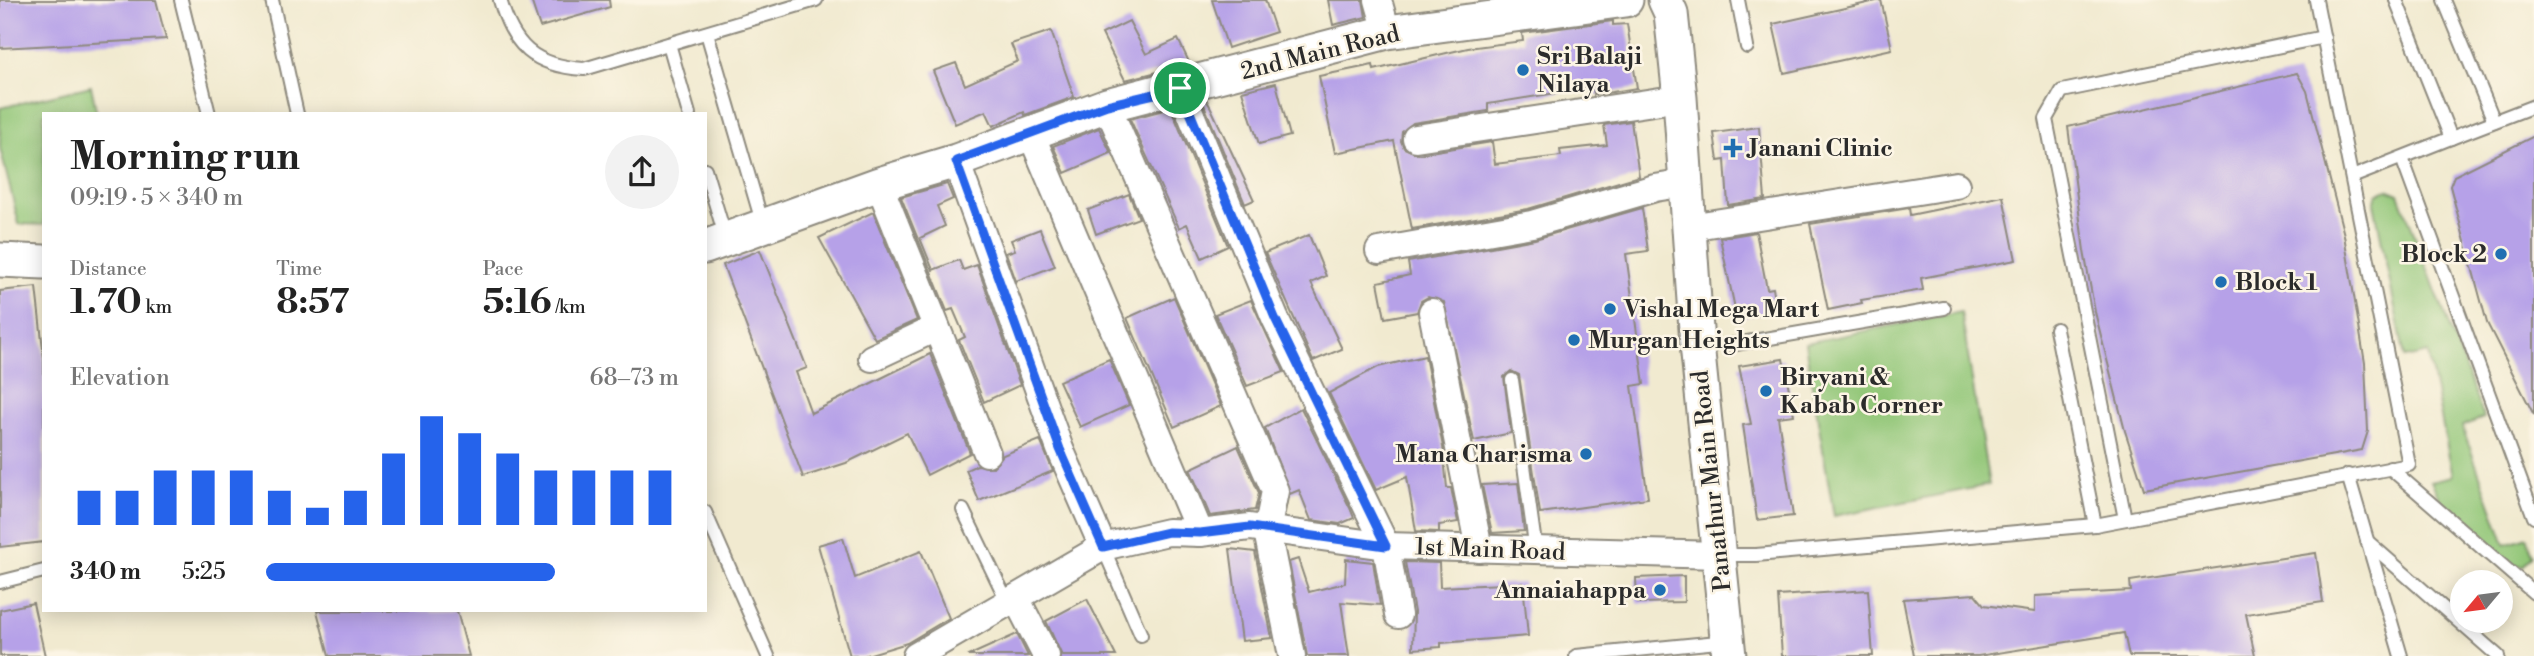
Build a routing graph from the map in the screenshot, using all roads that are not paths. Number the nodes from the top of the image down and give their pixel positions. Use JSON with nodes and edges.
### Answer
{"nodes":[{"id":1,"x":181,"y":0,"type":"edge"},
{"id":2,"x":272,"y":0,"type":"edge"},
{"id":3,"x":500,"y":0,"type":"edge"},
{"id":4,"x":816,"y":0,"type":"edge"},
{"id":5,"x":1378,"y":0,"type":"edge"},
{"id":6,"x":1626,"y":0,"type":"edge"},
{"id":7,"x":1738,"y":0,"type":"edge"},
{"id":8,"x":2316,"y":0,"type":"edge"},
{"id":9,"x":2396,"y":0,"type":"edge"},
{"id":10,"x":2444,"y":0,"type":"edge"},
{"id":11,"x":1673,"y":4,"type":"edge"},
{"id":12,"x":1387,"y":32,"type":"junction"},
{"id":13,"x":707,"y":33,"type":"junction"},
{"id":14,"x":2324,"y":37,"type":"junction"},
{"id":15,"x":669,"y":44,"type":"junction"},
{"id":16,"x":1747,"y":47,"type":"dead end"},
{"id":17,"x":1180,"y":88,"type":"junction"},
{"id":18,"x":1680,"y":98,"type":"junction"},
{"id":19,"x":1107,"y":105,"type":"junction"},
{"id":20,"x":2534,"y":106,"type":"edge"},
{"id":21,"x":209,"y":112,"type":"edge"},
{"id":22,"x":297,"y":112,"type":"edge"},
{"id":23,"x":688,"y":112,"type":"edge"},
{"id":24,"x":2494,"y":121,"type":"junction"},
{"id":25,"x":1031,"y":134,"type":"junction"},
{"id":26,"x":1416,"y":138,"type":"dead end"},
{"id":27,"x":2451,"y":138,"type":"junction"},
{"id":28,"x":2402,"y":158,"type":"junction"},
{"id":29,"x":956,"y":161,"type":"junction"},
{"id":30,"x":2352,"y":177,"type":"junction"},
{"id":31,"x":707,"y":182,"type":"edge"},
{"id":32,"x":1686,"y":183,"type":"junction"},
{"id":33,"x":879,"y":184,"type":"junction"},
{"id":34,"x":1956,"y":185,"type":"dead end"},
{"id":35,"x":763,"y":226,"type":"junction"},
{"id":36,"x":1689,"y":227,"type":"junction"},
{"id":37,"x":716,"y":243,"type":"edge"},
{"id":38,"x":1379,"y":251,"type":"dead end"},
{"id":39,"x":0,"y":260,"type":"edge"},
{"id":40,"x":42,"y":262,"type":"edge"},
{"id":41,"x":1944,"y":308,"type":"dead end"},
{"id":42,"x":1432,"y":312,"type":"dead end"},
{"id":43,"x":936,"y":328,"type":"junction"},
{"id":44,"x":2056,"y":329,"type":"dead end"},
{"id":45,"x":1730,"y":345,"type":"dead end"},
{"id":46,"x":872,"y":358,"type":"dead end"},
{"id":47,"x":1511,"y":380,"type":"dead end"},
{"id":48,"x":987,"y":453,"type":"dead end"},
{"id":49,"x":2390,"y":468,"type":"junction"},
{"id":50,"x":2348,"y":475,"type":"junction"},
{"id":51,"x":2529,"y":484,"type":"edge"},
{"id":52,"x":963,"y":510,"type":"dead end"},
{"id":53,"x":707,"y":517,"type":"edge"},
{"id":54,"x":2534,"y":517,"type":"edge"},
{"id":55,"x":2125,"y":519,"type":"junction"},
{"id":56,"x":2095,"y":525,"type":"junction"},
{"id":57,"x":1267,"y":531,"type":"junction"},
{"id":58,"x":1200,"y":533,"type":"junction"},
{"id":59,"x":2367,"y":540,"type":"junction"},
{"id":60,"x":1386,"y":546,"type":"junction"},
{"id":61,"x":1103,"y":547,"type":"junction"},
{"id":62,"x":1479,"y":548,"type":"junction"},
{"id":63,"x":1536,"y":551,"type":"junction"},
{"id":64,"x":1720,"y":555,"type":"junction"},
{"id":65,"x":42,"y":572,"type":"edge"},
{"id":66,"x":0,"y":582,"type":"edge"},
{"id":67,"x":2534,"y":593,"type":"edge"},
{"id":68,"x":1012,"y":600,"type":"junction"},
{"id":69,"x":1398,"y":615,"type":"dead end"},
{"id":70,"x":1141,"y":635,"type":"dead end"},
{"id":71,"x":1729,"y":648,"type":"edge"},
{"id":72,"x":768,"y":656,"type":"edge"},
{"id":73,"x":916,"y":656,"type":"edge"},
{"id":74,"x":1046,"y":656,"type":"edge"},
{"id":75,"x":1292,"y":656,"type":"edge"},
{"id":76,"x":1576,"y":656,"type":"edge"},
{"id":77,"x":2401,"y":656,"type":"edge"},
{"id":78,"x":2498,"y":656,"type":"edge"}],
"edges":[{"from":1,"to":21,"type":"lane"},
{"from":2,"to":22,"type":"lane"},
{"from":3,"to":15,"type":"lane"},
{"from":4,"to":13,"type":"lane"},
{"from":5,"to":12,"type":"street"},
{"from":6,"to":12,"type":"street","name":"2nd Main Road"},
{"from":7,"to":16,"type":"lane"},
{"from":8,"to":14,"type":"lane"},
{"from":9,"to":27,"type":"lane"},
{"from":10,"to":24,"type":"lane"},
{"from":11,"to":18,"type":"street","name":"Panathur Main Road"},
{"from":12,"to":17,"type":"street","name":"2nd Main Road"},
{"from":13,"to":15,"type":"lane"},
{"from":13,"to":35,"type":"lane"},
{"from":14,"to":30,"type":"lane"},
{"from":14,"to":55,"type":"lane"},
{"from":15,"to":23,"type":"lane"},
{"from":17,"to":19,"type":"street","name":"2nd Main Road"},
{"from":17,"to":60,"type":"street"},
{"from":18,"to":26,"type":"street"},
{"from":18,"to":32,"type":"street","name":"Panathur Main Road"},
{"from":19,"to":25,"type":"street","name":"2nd Main Road"},
{"from":19,"to":57,"type":"street"},
{"from":20,"to":24,"type":"lane"},
{"from":24,"to":27,"type":"lane"},
{"from":25,"to":29,"type":"street","name":"2nd Main Road"},
{"from":25,"to":58,"type":"street"},
{"from":27,"to":28,"type":"lane"},
{"from":28,"to":30,"type":"lane"},
{"from":28,"to":51,"type":"lane"},
{"from":29,"to":33,"type":"street","name":"2nd Main Road"},
{"from":29,"to":61,"type":"street"},
{"from":30,"to":49,"type":"lane"},
{"from":31,"to":37,"type":"lane"},
{"from":32,"to":36,"type":"street","name":"Panathur Main Road"},
{"from":32,"to":38,"type":"street"},
{"from":33,"to":35,"type":"street","name":"2nd Main Road"},
{"from":33,"to":43,"type":"street"},
{"from":34,"to":36,"type":"street"},
{"from":35,"to":37,"type":"street","name":"2nd Main Road"},
{"from":36,"to":64,"type":"street","name":"Panathur Main Road"},
{"from":39,"to":40,"type":"street"},
{"from":41,"to":45,"type":"lane"},
{"from":42,"to":62,"type":"street"},
{"from":43,"to":46,"type":"street"},
{"from":43,"to":48,"type":"street"},
{"from":44,"to":56,"type":"lane"},
{"from":47,"to":63,"type":"lane"},
{"from":49,"to":50,"type":"lane"},
{"from":49,"to":67,"type":"lane"},
{"from":50,"to":55,"type":"lane"},
{"from":50,"to":59,"type":"lane"},
{"from":51,"to":54,"type":"lane"},
{"from":52,"to":68,"type":"lane"},
{"from":53,"to":72,"type":"lane"},
{"from":55,"to":56,"type":"lane"},
{"from":56,"to":64,"type":"lane"},
{"from":57,"to":58,"type":"street","name":"1st Main Road"},
{"from":57,"to":60,"type":"street","name":"1st Main Road"},
{"from":57,"to":75,"type":"street"},
{"from":58,"to":61,"type":"street","name":"1st Main Road"},
{"from":59,"to":77,"type":"lane"},
{"from":59,"to":78,"type":"lane"},
{"from":60,"to":62,"type":"street","name":"1st Main Road"},
{"from":60,"to":69,"type":"street"},
{"from":61,"to":68,"type":"street","name":"1st Main Road"},
{"from":61,"to":70,"type":"lane"},
{"from":62,"to":63,"type":"street","name":"1st Main Road"},
{"from":63,"to":64,"type":"street","name":"1st Main Road"},
{"from":64,"to":71,"type":"street","name":"Panathur Main Road"},
{"from":65,"to":66,"type":"lane"},
{"from":68,"to":73,"type":"street","name":"1st Main Road"},
{"from":68,"to":74,"type":"street"},
{"from":71,"to":76,"type":"lane"}]}
